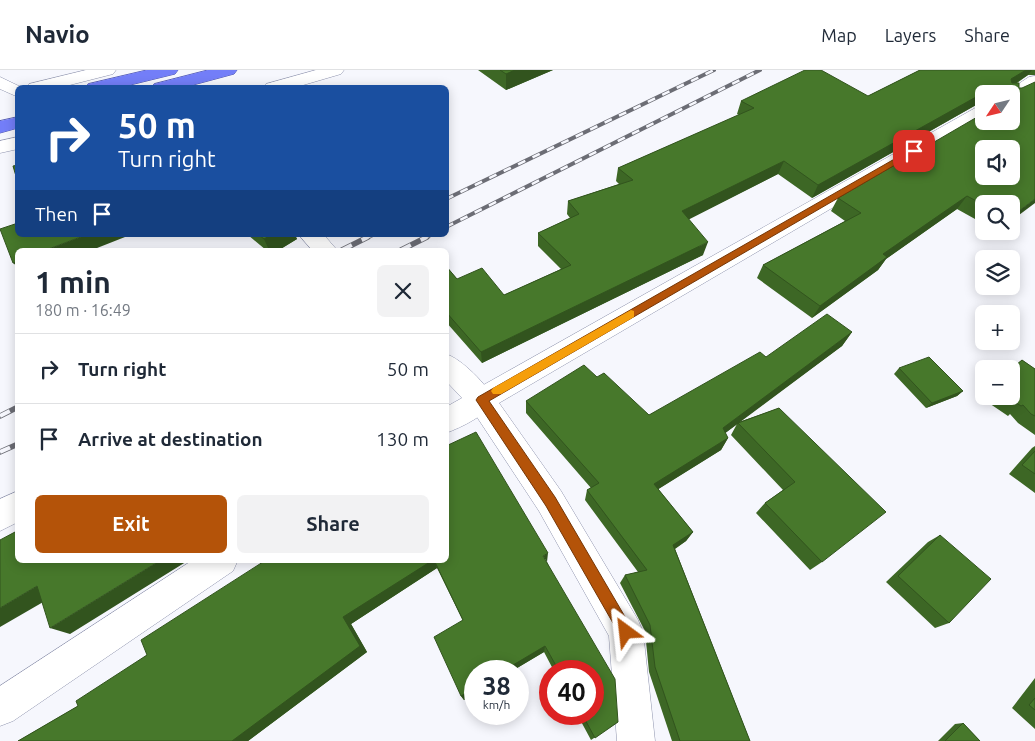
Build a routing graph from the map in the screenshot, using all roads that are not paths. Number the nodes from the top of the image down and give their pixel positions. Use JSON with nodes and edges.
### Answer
{"nodes":[{"id":1,"x":107,"y":70,"type":"edge"},
{"id":2,"x":169,"y":70,"type":"edge"},
{"id":3,"x":228,"y":70,"type":"edge"},
{"id":4,"x":336,"y":70,"type":"edge"},
{"id":5,"x":1035,"y":81,"type":"edge"},
{"id":6,"x":0,"y":82,"type":"edge"},
{"id":7,"x":47,"y":85,"type":"edge"},
{"id":8,"x":106,"y":85,"type":"edge"},
{"id":9,"x":171,"y":85,"type":"edge"},
{"id":10,"x":283,"y":85,"type":"edge"},
{"id":11,"x":1020,"y":90,"type":"edge"},
{"id":12,"x":15,"y":91,"type":"edge"},
{"id":13,"x":15,"y":92,"type":"edge"},
{"id":14,"x":0,"y":95,"type":"edge"},
{"id":15,"x":15,"y":106,"type":"edge"},
{"id":16,"x":0,"y":109,"type":"edge"},
{"id":17,"x":975,"y":116,"type":"edge"},
{"id":18,"x":15,"y":123,"type":"edge"},
{"id":19,"x":0,"y":127,"type":"edge"},
{"id":20,"x":15,"y":144,"type":"edge"},
{"id":21,"x":0,"y":147,"type":"edge"},
{"id":22,"x":312,"y":237,"type":"edge"},
{"id":23,"x":324,"y":248,"type":"edge"},
{"id":24,"x":449,"y":367,"type":"edge"},
{"id":25,"x":482,"y":400,"type":"junction"},
{"id":26,"x":449,"y":419,"type":"edge"},
{"id":27,"x":15,"y":507,"type":"edge"},
{"id":28,"x":0,"y":516,"type":"edge"},
{"id":29,"x":218,"y":563,"type":"edge"},
{"id":30,"x":0,"y":708,"type":"edge"},
{"id":31,"x":636,"y":741,"type":"edge"}],
"edges":[{"from":1,"to":7,"type":"street"},
{"from":2,"to":8,"type":"highway"},
{"from":3,"to":9,"type":"highway"},
{"from":4,"to":10,"type":"street"},
{"from":5,"to":11,"type":"street"},
{"from":6,"to":12,"type":"street"},
{"from":13,"to":14,"type":"street"},
{"from":15,"to":16,"type":"highway"},
{"from":17,"to":25,"type":"street"},
{"from":18,"to":19,"type":"highway"},
{"from":20,"to":21,"type":"street"},
{"from":22,"to":23,"type":"street"},
{"from":24,"to":25,"type":"street"},
{"from":25,"to":26,"type":"street"},
{"from":25,"to":31,"type":"street"},
{"from":27,"to":28,"type":"street"},
{"from":29,"to":30,"type":"street"}]}
